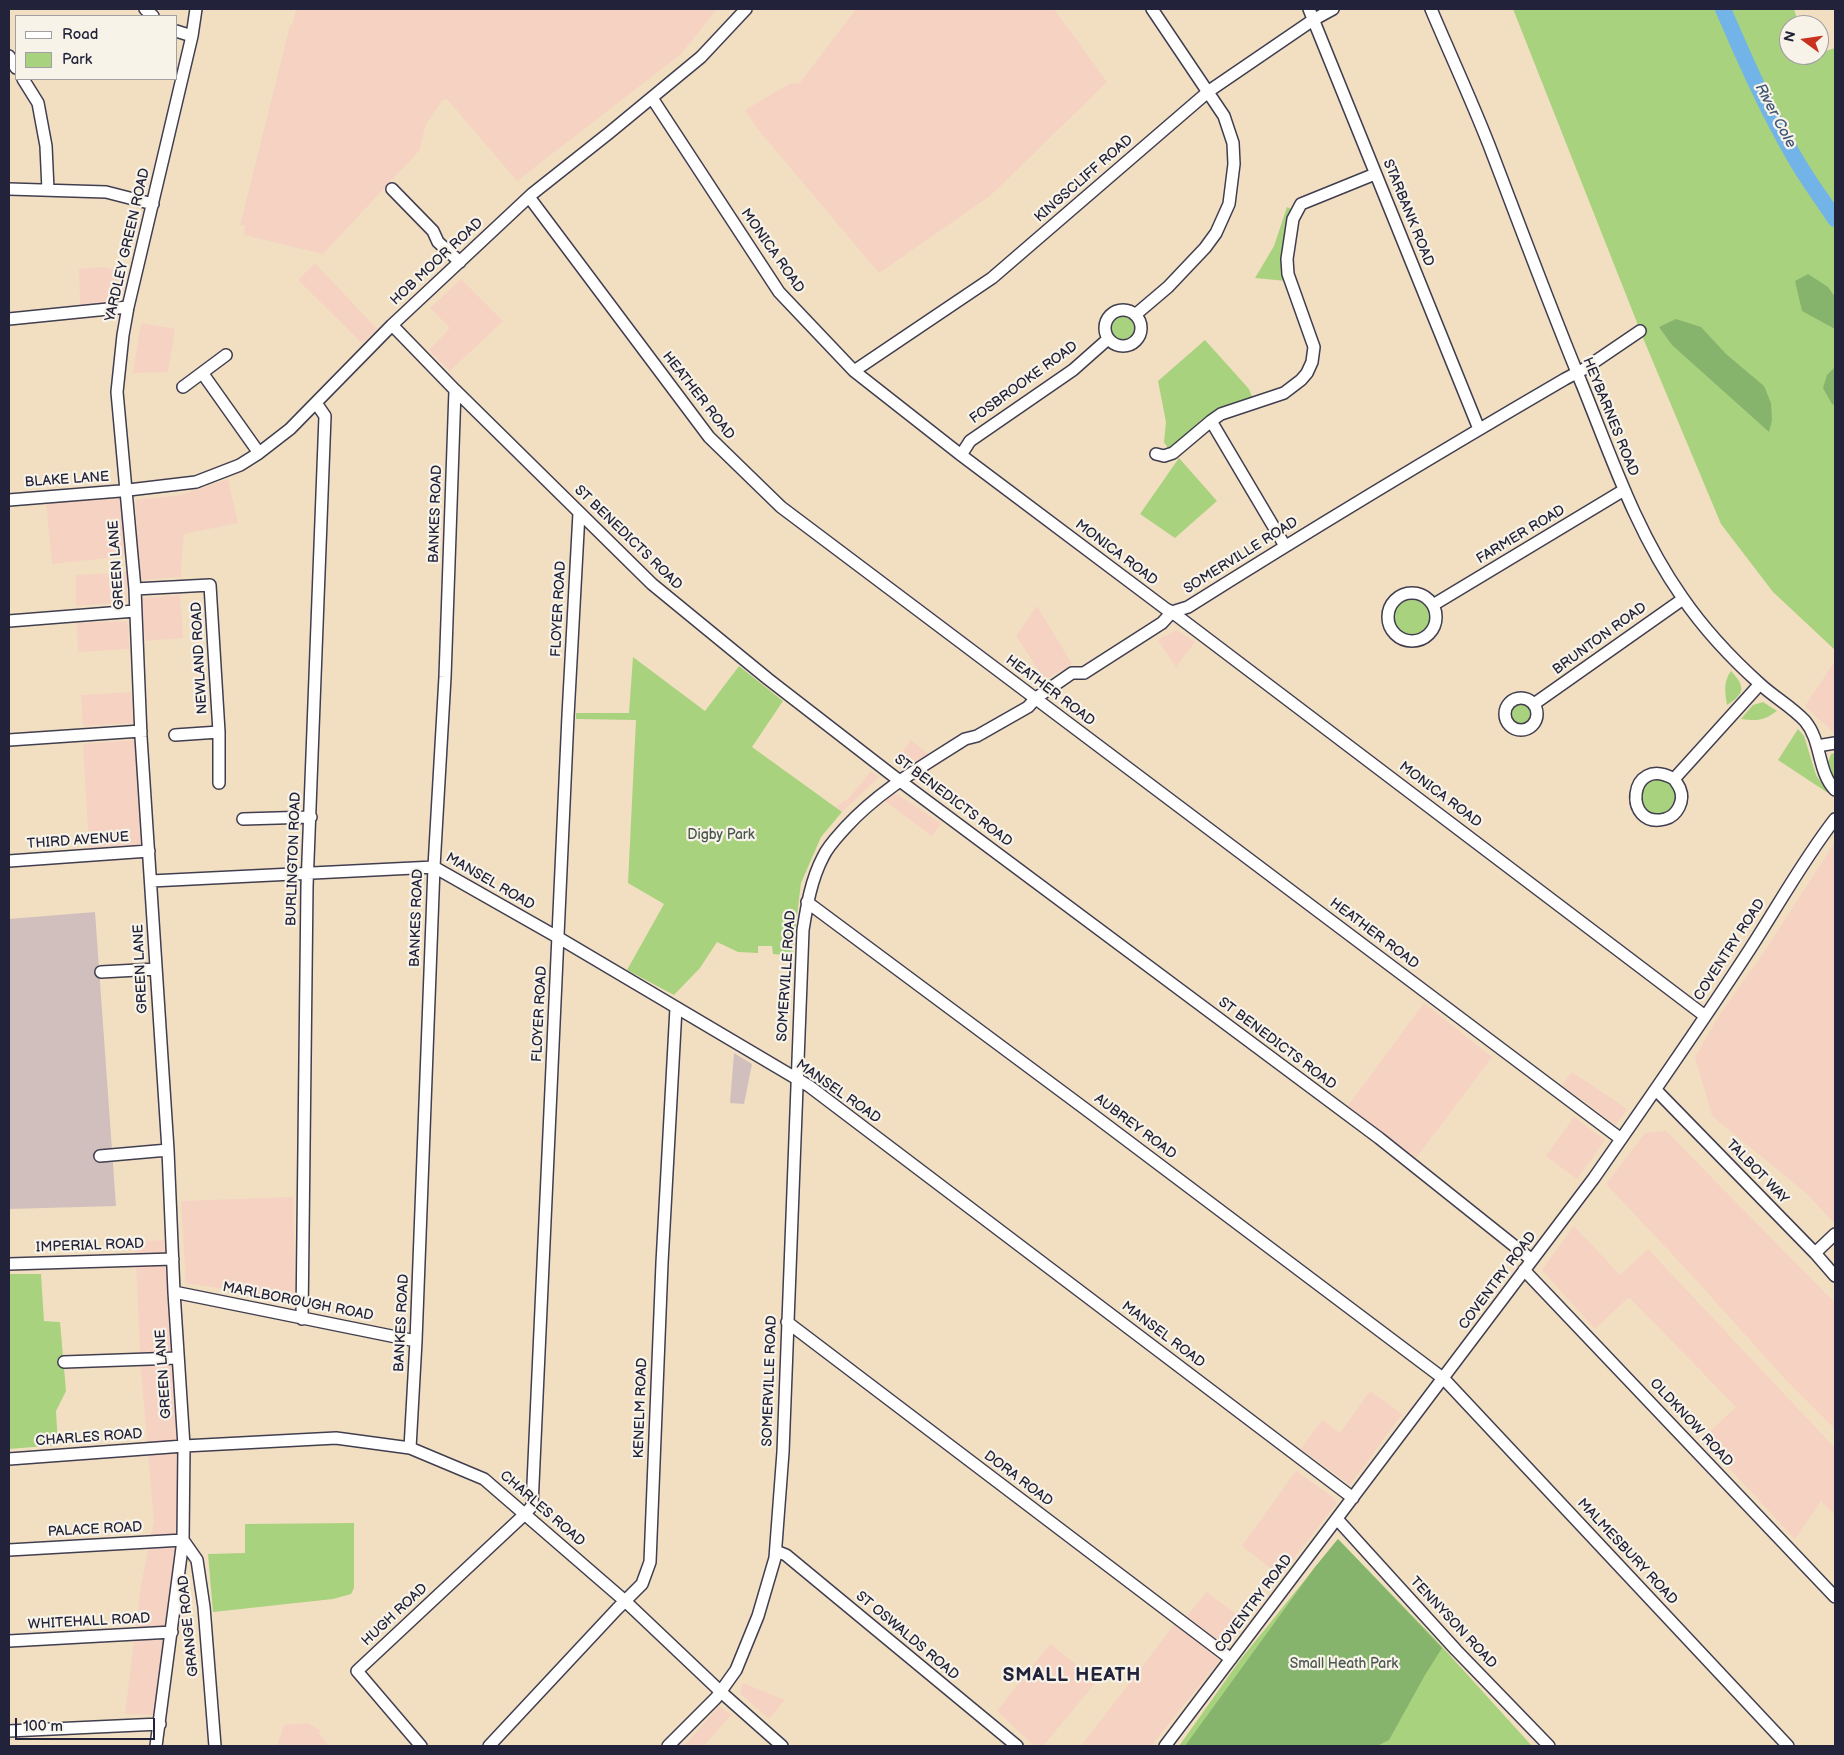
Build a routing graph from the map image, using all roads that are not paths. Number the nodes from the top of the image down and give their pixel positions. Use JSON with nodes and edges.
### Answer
{"nodes":[{"id":1,"x":196,"y":9,"type":"edge"},
{"id":2,"x":746,"y":9,"type":"edge"},
{"id":3,"x":1152,"y":9,"type":"edge"},
{"id":4,"x":1333,"y":9,"type":"edge"},
{"id":5,"x":1431,"y":9,"type":"edge"},
{"id":6,"x":1311,"y":14,"type":"edge"},
{"id":7,"x":178,"y":32,"type":"edge"},
{"id":8,"x":192,"y":36,"type":"junction"},
{"id":9,"x":24,"y":80,"type":"edge"},
{"id":10,"x":1209,"y":91,"type":"junction"},
{"id":11,"x":652,"y":98,"type":"junction"},
{"id":12,"x":1375,"y":174,"type":"junction"},
{"id":13,"x":9,"y":189,"type":"edge"},
{"id":14,"x":392,"y":189,"type":"dead end"},
{"id":15,"x":48,"y":190,"type":"junction"},
{"id":16,"x":528,"y":198,"type":"junction"},
{"id":17,"x":153,"y":204,"type":"junction"},
{"id":18,"x":460,"y":262,"type":"junction"},
{"id":19,"x":128,"y":307,"type":"junction"},
{"id":20,"x":1135,"y":315,"type":"junction"},
{"id":21,"x":9,"y":319,"type":"edge"},
{"id":22,"x":392,"y":325,"type":"junction"},
{"id":23,"x":1640,"y":331,"type":"dead end"},
{"id":24,"x":1108,"y":339,"type":"junction"},
{"id":25,"x":226,"y":355,"type":"dead end"},
{"id":26,"x":854,"y":371,"type":"junction"},
{"id":27,"x":203,"y":374,"type":"junction"},
{"id":28,"x":1576,"y":374,"type":"junction"},
{"id":29,"x":184,"y":387,"type":"dead end"},
{"id":30,"x":455,"y":390,"type":"junction"},
{"id":31,"x":316,"y":404,"type":"junction"},
{"id":32,"x":1211,"y":421,"type":"junction"},
{"id":33,"x":1480,"y":429,"type":"junction"},
{"id":34,"x":259,"y":453,"type":"junction"},
{"id":35,"x":1156,"y":454,"type":"dead end"},
{"id":36,"x":961,"y":455,"type":"junction"},
{"id":37,"x":127,"y":490,"type":"junction"},
{"id":38,"x":1624,"y":490,"type":"junction"},
{"id":39,"x":9,"y":500,"type":"edge"},
{"id":40,"x":579,"y":513,"type":"junction"},
{"id":41,"x":1285,"y":546,"type":"junction"},
{"id":42,"x":135,"y":588,"type":"junction"},
{"id":43,"x":1683,"y":599,"type":"junction"},
{"id":44,"x":1433,"y":605,"type":"junction"},
{"id":45,"x":135,"y":611,"type":"junction"},
{"id":46,"x":1172,"y":612,"type":"junction"},
{"id":47,"x":9,"y":621,"type":"edge"},
{"id":48,"x":1760,"y":684,"type":"junction"},
{"id":49,"x":1036,"y":698,"type":"junction"},
{"id":50,"x":1534,"y":704,"type":"dead end"},
{"id":51,"x":140,"y":731,"type":"junction"},
{"id":52,"x":219,"y":732,"type":"junction"},
{"id":53,"x":175,"y":734,"type":"dead end"},
{"id":54,"x":9,"y":740,"type":"edge"},
{"id":55,"x":1835,"y":743,"type":"edge"},
{"id":56,"x":1817,"y":746,"type":"junction"},
{"id":57,"x":1674,"y":779,"type":"junction"},
{"id":58,"x":900,"y":780,"type":"junction"},
{"id":59,"x":219,"y":783,"type":"dead end"},
{"id":60,"x":1835,"y":790,"type":"edge"},
{"id":61,"x":310,"y":817,"type":"junction"},
{"id":62,"x":243,"y":819,"type":"dead end"},
{"id":63,"x":1835,"y":819,"type":"edge"},
{"id":64,"x":149,"y":851,"type":"junction"},
{"id":65,"x":9,"y":861,"type":"edge"},
{"id":66,"x":434,"y":867,"type":"junction"},
{"id":67,"x":308,"y":873,"type":"junction"},
{"id":68,"x":151,"y":881,"type":"junction"},
{"id":69,"x":807,"y":902,"type":"junction"},
{"id":70,"x":559,"y":938,"type":"junction"},
{"id":71,"x":156,"y":969,"type":"junction"},
{"id":72,"x":101,"y":972,"type":"dead end"},
{"id":73,"x":676,"y":1008,"type":"junction"},
{"id":74,"x":1705,"y":1016,"type":"junction"},
{"id":75,"x":797,"y":1079,"type":"junction"},
{"id":76,"x":1656,"y":1090,"type":"junction"},
{"id":77,"x":1621,"y":1139,"type":"junction"},
{"id":78,"x":168,"y":1150,"type":"junction"},
{"id":79,"x":100,"y":1156,"type":"dead end"},
{"id":80,"x":1835,"y":1234,"type":"edge"},
{"id":81,"x":1815,"y":1253,"type":"junction"},
{"id":82,"x":173,"y":1259,"type":"junction"},
{"id":83,"x":1532,"y":1260,"type":"junction"},
{"id":84,"x":9,"y":1264,"type":"edge"},
{"id":85,"x":1524,"y":1270,"type":"junction"},
{"id":86,"x":1835,"y":1276,"type":"edge"},
{"id":87,"x":174,"y":1292,"type":"junction"},
{"id":88,"x":302,"y":1319,"type":"junction"},
{"id":89,"x":787,"y":1322,"type":"junction"},
{"id":90,"x":416,"y":1341,"type":"junction"},
{"id":91,"x":178,"y":1358,"type":"junction"},
{"id":92,"x":64,"y":1362,"type":"dead end"},
{"id":93,"x":1444,"y":1379,"type":"junction"},
{"id":94,"x":184,"y":1446,"type":"junction"},
{"id":95,"x":410,"y":1448,"type":"junction"},
{"id":96,"x":9,"y":1459,"type":"edge"},
{"id":97,"x":1353,"y":1498,"type":"junction"},
{"id":98,"x":525,"y":1514,"type":"junction"},
{"id":99,"x":1337,"y":1519,"type":"junction"},
{"id":100,"x":183,"y":1540,"type":"junction"},
{"id":101,"x":9,"y":1550,"type":"edge"},
{"id":102,"x":776,"y":1551,"type":"junction"},
{"id":103,"x":1835,"y":1596,"type":"edge"},
{"id":104,"x":625,"y":1601,"type":"junction"},
{"id":105,"x":172,"y":1632,"type":"junction"},
{"id":106,"x":9,"y":1641,"type":"edge"},
{"id":107,"x":1231,"y":1659,"type":"junction"},
{"id":108,"x":721,"y":1692,"type":"junction"},
{"id":109,"x":160,"y":1724,"type":"junction"},
{"id":110,"x":9,"y":1731,"type":"edge"},
{"id":111,"x":156,"y":1746,"type":"edge"},
{"id":112,"x":215,"y":1746,"type":"edge"},
{"id":113,"x":421,"y":1746,"type":"edge"},
{"id":114,"x":489,"y":1746,"type":"edge"},
{"id":115,"x":668,"y":1746,"type":"edge"},
{"id":116,"x":782,"y":1746,"type":"edge"},
{"id":117,"x":1017,"y":1746,"type":"edge"},
{"id":118,"x":1165,"y":1746,"type":"edge"},
{"id":119,"x":1549,"y":1746,"type":"edge"},
{"id":120,"x":1788,"y":1746,"type":"edge"}],
"edges":[{"from":1,"to":8,"type":"street","name":"YARDLEY GREEN ROAD"},
{"from":2,"to":11,"type":"street","name":"HOB MOOR ROAD"},
{"from":3,"to":10,"type":"street"},
{"from":4,"to":6,"type":"street","name":"KINGSCLIFF ROAD"},
{"from":5,"to":28,"type":"street","name":"HEYBARNES ROAD"},
{"from":6,"to":10,"type":"street","name":"KINGSCLIFF ROAD"},
{"from":6,"to":12,"type":"street","name":"STARBANK ROAD"},
{"from":7,"to":8,"type":"street"},
{"from":8,"to":17,"type":"street","name":"YARDLEY GREEN ROAD"},
{"from":9,"to":15,"type":"street"},
{"from":10,"to":20,"type":"street"},
{"from":10,"to":26,"type":"street","name":"KINGSCLIFF ROAD"},
{"from":11,"to":16,"type":"street","name":"HOB MOOR ROAD"},
{"from":11,"to":26,"type":"street","name":"MONICA ROAD"},
{"from":12,"to":32,"type":"street"},
{"from":12,"to":33,"type":"street","name":"STARBANK ROAD"},
{"from":13,"to":15,"type":"street"},
{"from":14,"to":18,"type":"street"},
{"from":15,"to":17,"type":"street"},
{"from":16,"to":18,"type":"street","name":"HOB MOOR ROAD"},
{"from":16,"to":49,"type":"street","name":"HEATHER ROAD"},
{"from":17,"to":19,"type":"street","name":"YARDLEY GREEN ROAD"},
{"from":18,"to":22,"type":"street","name":"HOB MOOR ROAD"},
{"from":19,"to":21,"type":"street"},
{"from":19,"to":37,"type":"street","name":"YARDLEY GREEN ROAD"},
{"from":20,"to":24,"type":"street"},
{"from":20,"to":24,"type":"street"},
{"from":22,"to":30,"type":"street","name":"ST BENEDICTS ROAD"},
{"from":22,"to":31,"type":"street","name":"HOB MOOR ROAD"},
{"from":23,"to":28,"type":"street","name":"SOMERVILLE ROAD"},
{"from":24,"to":36,"type":"street","name":"FOSBROOKE ROAD"},
{"from":25,"to":27,"type":"street"},
{"from":26,"to":36,"type":"street","name":"MONICA ROAD"},
{"from":27,"to":29,"type":"street"},
{"from":27,"to":34,"type":"street"},
{"from":28,"to":33,"type":"street","name":"SOMERVILLE ROAD"},
{"from":28,"to":38,"type":"street","name":"HEYBARNES ROAD"},
{"from":30,"to":40,"type":"street","name":"ST BENEDICTS ROAD"},
{"from":30,"to":66,"type":"street","name":"BANKES ROAD"},
{"from":31,"to":34,"type":"street","name":"HOB MOOR ROAD"},
{"from":31,"to":61,"type":"street","name":"BURLINGTON ROAD"},
{"from":32,"to":35,"type":"street"},
{"from":32,"to":41,"type":"street"},
{"from":33,"to":41,"type":"street","name":"SOMERVILLE ROAD"},
{"from":34,"to":37,"type":"street","name":"HOB MOOR ROAD"},
{"from":36,"to":46,"type":"street","name":"MONICA ROAD"},
{"from":37,"to":39,"type":"street","name":"BLAKE LANE"},
{"from":37,"to":42,"type":"street","name":"GREEN LANE"},
{"from":38,"to":43,"type":"street","name":"HEYBARNES ROAD"},
{"from":38,"to":44,"type":"street","name":"FARMER ROAD"},
{"from":40,"to":58,"type":"street","name":"ST BENEDICTS ROAD"},
{"from":40,"to":70,"type":"street","name":"FLOYER ROAD"},
{"from":41,"to":46,"type":"street","name":"SOMERVILLE ROAD"},
{"from":42,"to":45,"type":"street","name":"GREEN LANE"},
{"from":42,"to":52,"type":"street","name":"NEWLAND ROAD"},
{"from":43,"to":48,"type":"street","name":"HEYBARNES ROAD"},
{"from":43,"to":50,"type":"street","name":"BRUNTON ROAD"},
{"from":44,"to":44,"type":"street"},
{"from":45,"to":47,"type":"street"},
{"from":45,"to":51,"type":"street","name":"GREEN LANE"},
{"from":46,"to":49,"type":"street","name":"SOMERVILLE ROAD"},
{"from":46,"to":74,"type":"street","name":"MONICA ROAD"},
{"from":48,"to":56,"type":"street","name":"HEYBARNES ROAD"},
{"from":48,"to":57,"type":"street"},
{"from":49,"to":58,"type":"street","name":"SOMERVILLE ROAD"},
{"from":49,"to":77,"type":"street","name":"HEATHER ROAD"},
{"from":51,"to":54,"type":"street"},
{"from":51,"to":64,"type":"street","name":"GREEN LANE"},
{"from":52,"to":53,"type":"street","name":"NEWLAND ROAD"},
{"from":52,"to":59,"type":"street"},
{"from":55,"to":56,"type":"street"},
{"from":56,"to":60,"type":"street","name":"HEYBARNES ROAD"},
{"from":57,"to":57,"type":"street"},
{"from":58,"to":69,"type":"street","name":"SOMERVILLE ROAD"},
{"from":58,"to":83,"type":"street","name":"ST BENEDICTS ROAD"},
{"from":61,"to":62,"type":"street"},
{"from":61,"to":67,"type":"street","name":"BURLINGTON ROAD"},
{"from":63,"to":74,"type":"street","name":"COVENTRY ROAD"},
{"from":64,"to":65,"type":"street","name":"THIRD AVENUE"},
{"from":64,"to":68,"type":"street","name":"GREEN LANE"},
{"from":66,"to":67,"type":"street","name":"MANSEL ROAD"},
{"from":66,"to":70,"type":"street","name":"MANSEL ROAD"},
{"from":66,"to":90,"type":"street","name":"BANKES ROAD"},
{"from":67,"to":68,"type":"street","name":"MANSEL ROAD"},
{"from":67,"to":88,"type":"street","name":"BURLINGTON ROAD"},
{"from":68,"to":71,"type":"street","name":"GREEN LANE"},
{"from":69,"to":75,"type":"street","name":"SOMERVILLE ROAD"},
{"from":69,"to":93,"type":"street","name":"AUBREY ROAD"},
{"from":70,"to":73,"type":"street","name":"MANSEL ROAD"},
{"from":70,"to":98,"type":"street","name":"FLOYER ROAD"},
{"from":71,"to":72,"type":"street"},
{"from":71,"to":78,"type":"street","name":"GREEN LANE"},
{"from":73,"to":75,"type":"street","name":"MANSEL ROAD"},
{"from":73,"to":104,"type":"street","name":"KENELM ROAD"},
{"from":74,"to":76,"type":"street","name":"COVENTRY ROAD"},
{"from":75,"to":89,"type":"street","name":"SOMERVILLE ROAD"},
{"from":75,"to":97,"type":"street","name":"MANSEL ROAD"},
{"from":76,"to":77,"type":"street","name":"COVENTRY ROAD"},
{"from":76,"to":81,"type":"street","name":"TALBOT WAY"},
{"from":77,"to":83,"type":"street","name":"COVENTRY ROAD"},
{"from":78,"to":79,"type":"street"},
{"from":78,"to":82,"type":"street","name":"GREEN LANE"},
{"from":80,"to":81,"type":"street"},
{"from":81,"to":86,"type":"street","name":"TALBOT WAY"},
{"from":82,"to":84,"type":"street","name":"IMPERIAL ROAD"},
{"from":82,"to":87,"type":"street","name":"GREEN LANE"},
{"from":83,"to":85,"type":"street","name":"COVENTRY ROAD"},
{"from":85,"to":93,"type":"street","name":"COVENTRY ROAD"},
{"from":85,"to":103,"type":"street","name":"OLDKNOW ROAD"},
{"from":87,"to":88,"type":"street","name":"MARLBOROUGH ROAD"},
{"from":87,"to":91,"type":"street","name":"GREEN LANE"},
{"from":88,"to":90,"type":"street","name":"MARLBOROUGH ROAD"},
{"from":89,"to":102,"type":"street","name":"SOMERVILLE ROAD"},
{"from":89,"to":107,"type":"street","name":"DORA ROAD"},
{"from":90,"to":95,"type":"street","name":"BANKES ROAD"},
{"from":91,"to":92,"type":"street"},
{"from":91,"to":94,"type":"street","name":"GREEN LANE"},
{"from":93,"to":97,"type":"street","name":"COVENTRY ROAD"},
{"from":93,"to":120,"type":"street","name":"MALMESBURY ROAD"},
{"from":94,"to":95,"type":"street","name":"CHARLES ROAD"},
{"from":94,"to":96,"type":"street","name":"CHARLES ROAD"},
{"from":94,"to":100,"type":"street"},
{"from":95,"to":98,"type":"street","name":"CHARLES ROAD"},
{"from":97,"to":99,"type":"street","name":"COVENTRY ROAD"},
{"from":98,"to":104,"type":"street","name":"CHARLES ROAD"},
{"from":98,"to":113,"type":"street","name":"HUGH ROAD"},
{"from":99,"to":107,"type":"street","name":"COVENTRY ROAD"},
{"from":99,"to":119,"type":"street","name":"TENNYSON ROAD"},
{"from":100,"to":101,"type":"street","name":"PALACE ROAD"},
{"from":100,"to":105,"type":"street"},
{"from":100,"to":112,"type":"street","name":"GRANGE ROAD"},
{"from":102,"to":108,"type":"street","name":"SOMERVILLE ROAD"},
{"from":102,"to":117,"type":"street","name":"ST OSWALDS ROAD"},
{"from":104,"to":108,"type":"street","name":"CHARLES ROAD"},
{"from":104,"to":114,"type":"street","name":"KENELM ROAD"},
{"from":105,"to":106,"type":"street","name":"WHITEHALL ROAD"},
{"from":105,"to":109,"type":"street"},
{"from":107,"to":118,"type":"street","name":"COVENTRY ROAD"},
{"from":108,"to":115,"type":"street","name":"SOMERVILLE ROAD"},
{"from":108,"to":116,"type":"street","name":"CHARLES ROAD"},
{"from":109,"to":110,"type":"street"},
{"from":109,"to":111,"type":"street"}]}
